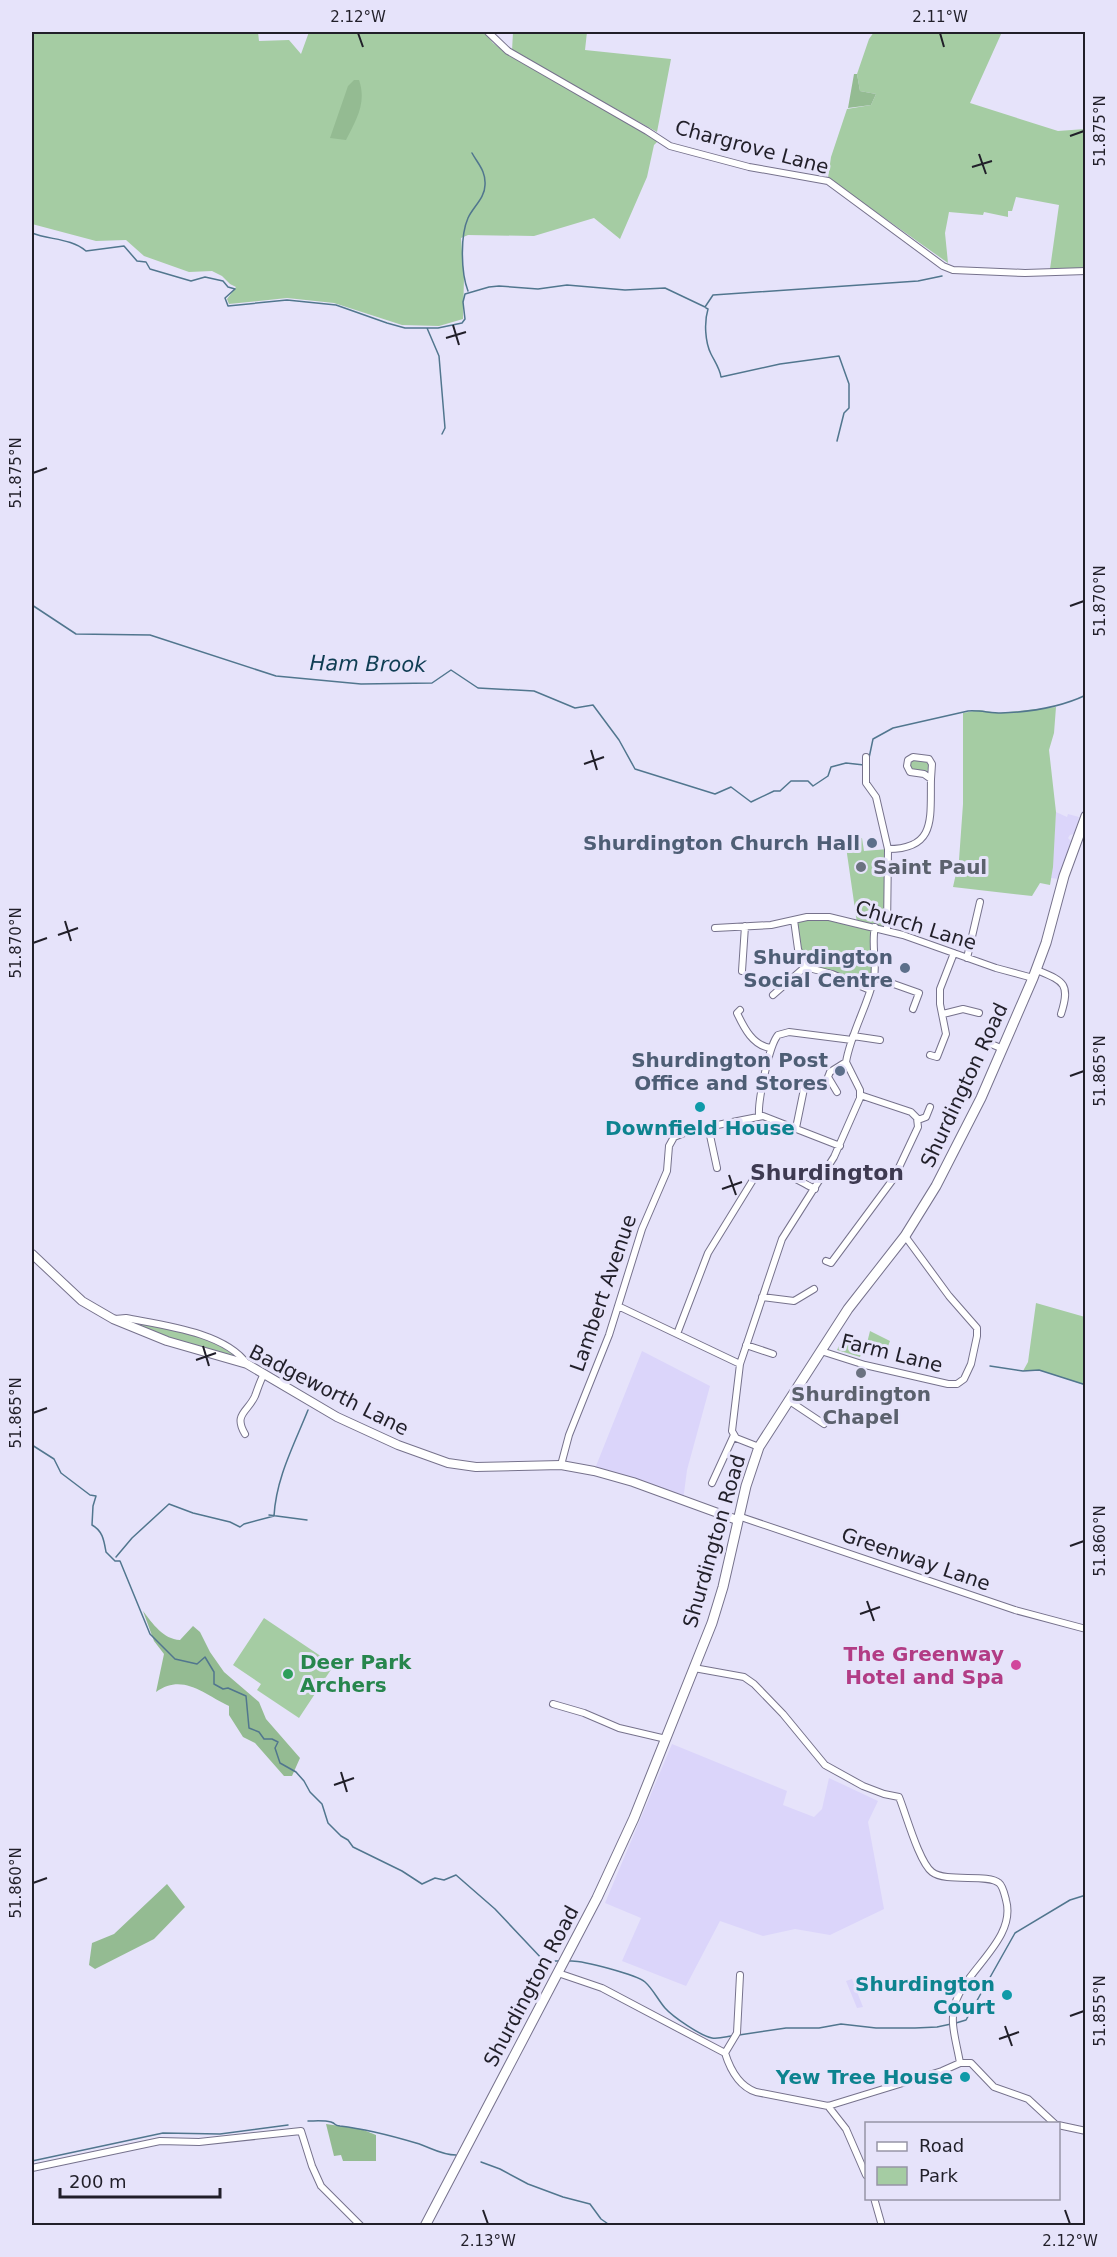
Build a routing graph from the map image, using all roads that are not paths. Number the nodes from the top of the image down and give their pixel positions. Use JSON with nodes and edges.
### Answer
{"nodes":[{"id":1,"x":488,"y":32,"type":"edge"},
{"id":2,"x":1086,"y":271,"type":"edge"},
{"id":3,"x":866,"y":757,"type":"dead end"},
{"id":4,"x":931,"y":779,"type":"junction"},
{"id":5,"x":1086,"y":816,"type":"edge"},
{"id":6,"x":888,"y":849,"type":"junction"},
{"id":7,"x":980,"y":902,"type":"dead end"},
{"id":8,"x":794,"y":920,"type":"junction"},
{"id":9,"x":745,"y":926,"type":"junction"},
{"id":10,"x":875,"y":927,"type":"junction"},
{"id":11,"x":715,"y":928,"type":"dead end"},
{"id":12,"x":887,"y":930,"type":"junction"},
{"id":13,"x":954,"y":953,"type":"junction"},
{"id":14,"x":967,"y":958,"type":"junction"},
{"id":15,"x":805,"y":967,"type":"junction"},
{"id":16,"x":742,"y":971,"type":"dead end"},
{"id":17,"x":1035,"y":974,"type":"junction"},
{"id":18,"x":874,"y":977,"type":"junction"},
{"id":19,"x":870,"y":990,"type":"junction"},
{"id":20,"x":773,"y":995,"type":"dead end"},
{"id":21,"x":913,"y":1010,"type":"dead end"},
{"id":22,"x":736,"y":1012,"type":"dead end"},
{"id":23,"x":979,"y":1013,"type":"dead end"},
{"id":24,"x":943,"y":1014,"type":"junction"},
{"id":25,"x":1061,"y":1014,"type":"dead end"},
{"id":26,"x":852,"y":1038,"type":"junction"},
{"id":27,"x":880,"y":1040,"type":"dead end"},
{"id":28,"x":984,"y":1041,"type":"dead end"},
{"id":29,"x":771,"y":1048,"type":"junction"},
{"id":30,"x":1003,"y":1049,"type":"junction"},
{"id":31,"x":945,"y":1060,"type":"dead end"},
{"id":32,"x":846,"y":1062,"type":"junction"},
{"id":33,"x":806,"y":1084,"type":"dead end"},
{"id":34,"x":837,"y":1092,"type":"dead end"},
{"id":35,"x":860,"y":1095,"type":"junction"},
{"id":36,"x":930,"y":1107,"type":"dead end"},
{"id":37,"x":759,"y":1115,"type":"junction"},
{"id":38,"x":918,"y":1120,"type":"junction"},
{"id":39,"x":708,"y":1126,"type":"junction"},
{"id":40,"x":796,"y":1128,"type":"junction"},
{"id":41,"x":840,"y":1146,"type":"junction"},
{"id":42,"x":717,"y":1168,"type":"dead end"},
{"id":43,"x":815,"y":1189,"type":"junction"},
{"id":44,"x":905,"y":1236,"type":"junction"},
{"id":45,"x":32,"y":1254,"type":"edge"},
{"id":46,"x":831,"y":1263,"type":"dead end"},
{"id":47,"x":814,"y":1289,"type":"dead end"},
{"id":48,"x":762,"y":1297,"type":"junction"},
{"id":49,"x":618,"y":1306,"type":"junction"},
{"id":50,"x":113,"y":1319,"type":"junction"},
{"id":51,"x":677,"y":1334,"type":"junction"},
{"id":52,"x":746,"y":1345,"type":"junction"},
{"id":53,"x":821,"y":1351,"type":"junction"},
{"id":54,"x":773,"y":1354,"type":"dead end"},
{"id":55,"x":247,"y":1364,"type":"junction"},
{"id":56,"x":740,"y":1364,"type":"junction"},
{"id":57,"x":264,"y":1374,"type":"junction"},
{"id":58,"x":788,"y":1400,"type":"junction"},
{"id":59,"x":824,"y":1424,"type":"dead end"},
{"id":60,"x":245,"y":1434,"type":"dead end"},
{"id":61,"x":734,"y":1435,"type":"junction"},
{"id":62,"x":759,"y":1447,"type":"junction"},
{"id":63,"x":561,"y":1465,"type":"junction"},
{"id":64,"x":712,"y":1483,"type":"dead end"},
{"id":65,"x":738,"y":1518,"type":"junction"},
{"id":66,"x":1086,"y":1629,"type":"edge"},
{"id":67,"x":694,"y":1668,"type":"junction"},
{"id":68,"x":553,"y":1704,"type":"dead end"},
{"id":69,"x":666,"y":1739,"type":"junction"},
{"id":70,"x":558,"y":1972,"type":"junction"},
{"id":71,"x":740,"y":1975,"type":"dead end"},
{"id":72,"x":725,"y":2053,"type":"junction"},
{"id":73,"x":960,"y":2062,"type":"junction"},
{"id":74,"x":828,"y":2106,"type":"junction"},
{"id":75,"x":1055,"y":2122,"type":"edge"},
{"id":76,"x":1060,"y":2125,"type":"edge"},
{"id":77,"x":1086,"y":2131,"type":"edge"},
{"id":78,"x":32,"y":2168,"type":"edge"},
{"id":79,"x":865,"y":2171,"type":"edge"},
{"id":80,"x":874,"y":2200,"type":"edge"},
{"id":81,"x":361,"y":2226,"type":"edge"},
{"id":82,"x":425,"y":2226,"type":"edge"},
{"id":83,"x":882,"y":2226,"type":"edge"}],
"edges":[{"from":1,"to":2,"type":"street","name":"Chargrove Lane"},
{"from":3,"to":6,"type":"street"},
{"from":4,"to":4,"type":"street"},
{"from":4,"to":6,"type":"street"},
{"from":5,"to":17,"type":"main road","name":"Shurdington Road"},
{"from":6,"to":12,"type":"street"},
{"from":7,"to":14,"type":"street"},
{"from":8,"to":9,"type":"street","name":"Church Lane"},
{"from":8,"to":10,"type":"street","name":"Church Lane"},
{"from":8,"to":15,"type":"street"},
{"from":9,"to":11,"type":"street","name":"Church Lane"},
{"from":9,"to":16,"type":"street"},
{"from":10,"to":12,"type":"street","name":"Church Lane"},
{"from":10,"to":18,"type":"street"},
{"from":12,"to":13,"type":"street","name":"Church Lane"},
{"from":13,"to":14,"type":"street","name":"Church Lane"},
{"from":13,"to":24,"type":"street"},
{"from":14,"to":17,"type":"street","name":"Church Lane"},
{"from":15,"to":19,"type":"street"},
{"from":15,"to":20,"type":"street"},
{"from":17,"to":25,"type":"street","name":"Church Lane"},
{"from":17,"to":30,"type":"main road","name":"Shurdington Road"},
{"from":18,"to":19,"type":"street"},
{"from":18,"to":21,"type":"street"},
{"from":19,"to":26,"type":"street"},
{"from":22,"to":29,"type":"street"},
{"from":23,"to":24,"type":"street"},
{"from":24,"to":31,"type":"street"},
{"from":26,"to":27,"type":"street"},
{"from":26,"to":29,"type":"street"},
{"from":26,"to":32,"type":"street"},
{"from":28,"to":30,"type":"street"},
{"from":29,"to":37,"type":"street"},
{"from":30,"to":44,"type":"main road","name":"Shurdington Road"},
{"from":32,"to":34,"type":"street"},
{"from":32,"to":35,"type":"street"},
{"from":33,"to":40,"type":"street"},
{"from":35,"to":38,"type":"street"},
{"from":35,"to":41,"type":"street"},
{"from":36,"to":38,"type":"street"},
{"from":37,"to":39,"type":"street"},
{"from":37,"to":40,"type":"street"},
{"from":38,"to":46,"type":"street"},
{"from":39,"to":42,"type":"street"},
{"from":39,"to":49,"type":"street","name":"Lambert Avenue"},
{"from":40,"to":41,"type":"street"},
{"from":41,"to":43,"type":"street"},
{"from":43,"to":48,"type":"street"},
{"from":43,"to":51,"type":"street"},
{"from":44,"to":53,"type":"main road","name":"Shurdington Road"},
{"from":44,"to":53,"type":"street","name":"Farm Lane"},
{"from":45,"to":50,"type":"street","name":"Badgeworth Lane"},
{"from":47,"to":48,"type":"street"},
{"from":48,"to":52,"type":"street"},
{"from":49,"to":51,"type":"street"},
{"from":49,"to":63,"type":"street","name":"Lambert Avenue"},
{"from":50,"to":55,"type":"street","name":"Badgeworth Lane"},
{"from":50,"to":55,"type":"street"},
{"from":51,"to":56,"type":"street"},
{"from":52,"to":54,"type":"street"},
{"from":52,"to":56,"type":"street"},
{"from":53,"to":58,"type":"main road","name":"Shurdington Road"},
{"from":55,"to":57,"type":"street","name":"Badgeworth Lane"},
{"from":56,"to":61,"type":"street"},
{"from":57,"to":60,"type":"street"},
{"from":57,"to":63,"type":"street","name":"Badgeworth Lane"},
{"from":58,"to":59,"type":"street"},
{"from":58,"to":62,"type":"main road","name":"Shurdington Road"},
{"from":61,"to":62,"type":"street"},
{"from":61,"to":64,"type":"street"},
{"from":62,"to":65,"type":"main road","name":"Shurdington Road"},
{"from":63,"to":65,"type":"street","name":"Badgeworth Lane"},
{"from":65,"to":66,"type":"street","name":"Greenway Lane"},
{"from":65,"to":67,"type":"main road","name":"Shurdington Road"},
{"from":67,"to":69,"type":"main road","name":"Shurdington Road"},
{"from":67,"to":73,"type":"street"},
{"from":68,"to":69,"type":"street"},
{"from":69,"to":70,"type":"main road","name":"Shurdington Road"},
{"from":70,"to":72,"type":"street"},
{"from":70,"to":82,"type":"main road","name":"Shurdington Road"},
{"from":71,"to":72,"type":"street"},
{"from":72,"to":74,"type":"street"},
{"from":73,"to":74,"type":"street"},
{"from":73,"to":75,"type":"street"},
{"from":74,"to":79,"type":"street"},
{"from":76,"to":77,"type":"street"},
{"from":78,"to":81,"type":"street"},
{"from":80,"to":83,"type":"street"}]}
